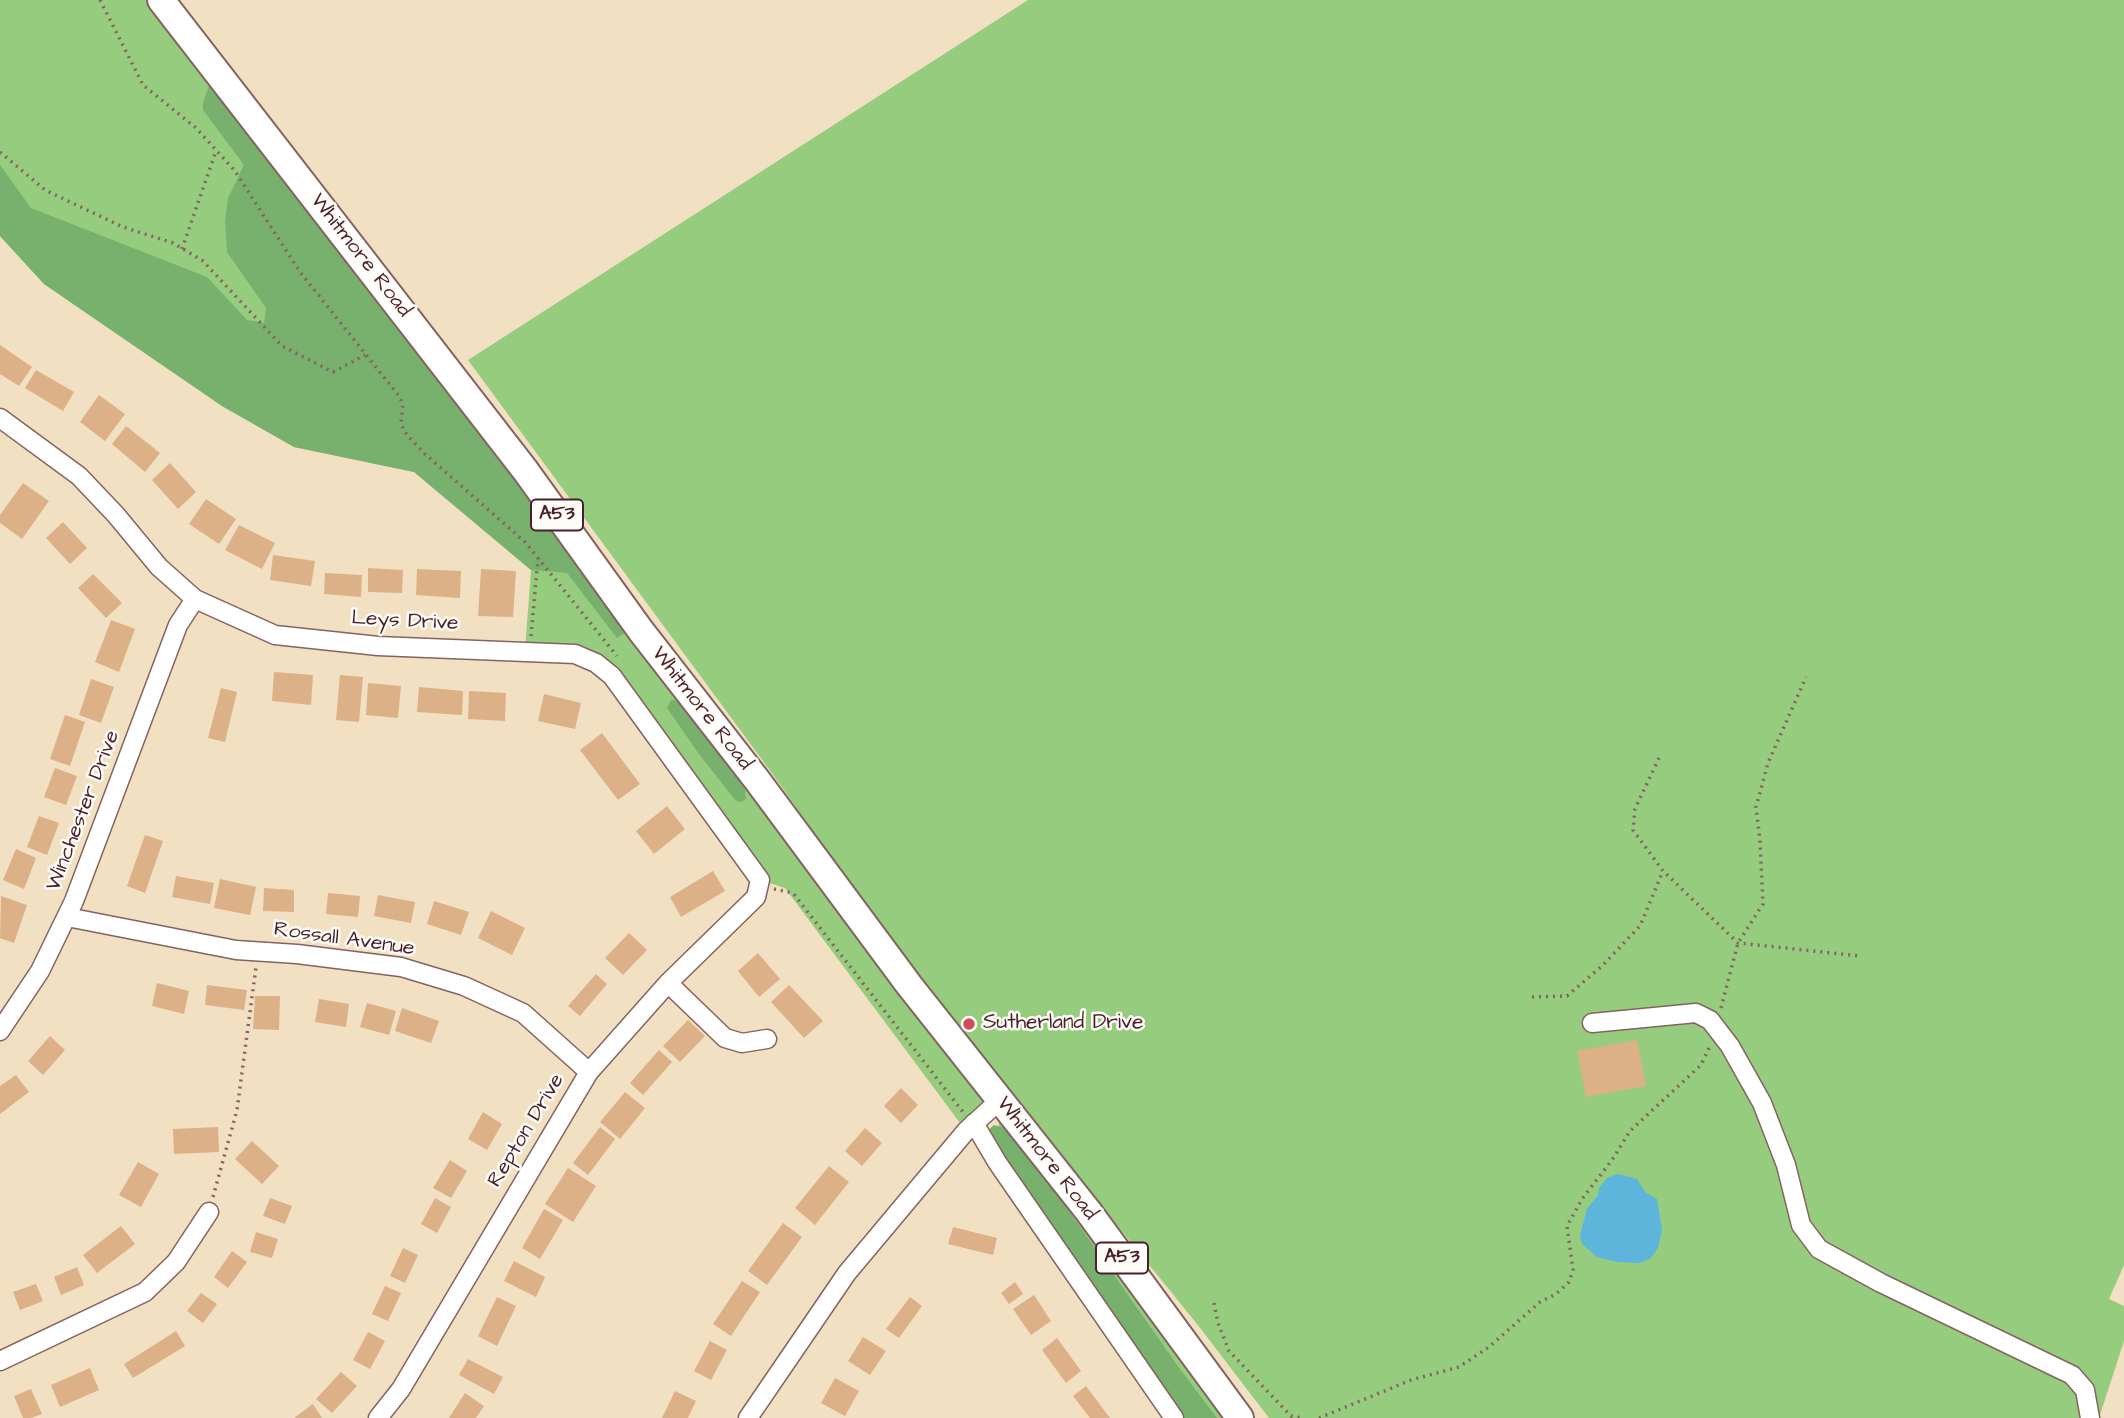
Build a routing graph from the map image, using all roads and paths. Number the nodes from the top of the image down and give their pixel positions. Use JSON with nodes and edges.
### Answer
{"nodes":[{"id":1,"x":100,"y":0,"type":"edge"},
{"id":2,"x":161,"y":0,"type":"edge"},
{"id":3,"x":216,"y":150,"type":"junction"},
{"id":4,"x":0,"y":152,"type":"edge"},
{"id":5,"x":182,"y":248,"type":"junction"},
{"id":6,"x":365,"y":355,"type":"junction"},
{"id":7,"x":0,"y":418,"type":"edge"},
{"id":8,"x":538,"y":558,"type":"junction"},
{"id":9,"x":195,"y":599,"type":"junction"},
{"id":10,"x":530,"y":650,"type":"junction"},
{"id":11,"x":610,"y":674,"type":"junction"},
{"id":12,"x":1806,"y":677,"type":"dead end"},
{"id":13,"x":1659,"y":758,"type":"dead end"},
{"id":14,"x":1663,"y":871,"type":"junction"},
{"id":15,"x":757,"y":891,"type":"junction"},
{"id":16,"x":67,"y":917,"type":"junction"},
{"id":17,"x":1738,"y":943,"type":"junction"},
{"id":18,"x":258,"y":951,"type":"junction"},
{"id":19,"x":1858,"y":956,"type":"dead end"},
{"id":20,"x":668,"y":983,"type":"junction"},
{"id":21,"x":1532,"y":997,"type":"dead end"},
{"id":22,"x":1592,"y":1023,"type":"dead end"},
{"id":23,"x":1717,"y":1030,"type":"junction"},
{"id":24,"x":0,"y":1031,"type":"edge"},
{"id":25,"x":767,"y":1039,"type":"dead end"},
{"id":26,"x":589,"y":1072,"type":"junction"},
{"id":27,"x":1000,"y":1100,"type":"junction"},
{"id":28,"x":974,"y":1124,"type":"junction"},
{"id":29,"x":209,"y":1212,"type":"joint"},
{"id":30,"x":1214,"y":1303,"type":"dead end"},
{"id":31,"x":0,"y":1361,"type":"edge"},
{"id":32,"x":378,"y":1418,"type":"edge"},
{"id":33,"x":748,"y":1418,"type":"edge"},
{"id":34,"x":1174,"y":1418,"type":"edge"},
{"id":35,"x":1240,"y":1418,"type":"edge"},
{"id":36,"x":1302,"y":1418,"type":"edge"},
{"id":37,"x":1319,"y":1418,"type":"edge"},
{"id":38,"x":2090,"y":1418,"type":"edge"}],
"edges":[{"from":1,"to":3,"type":"path"},
{"from":2,"to":27,"type":"highway","name":"Whitmore Road","number":"A53"},
{"from":3,"to":5,"type":"path"},
{"from":3,"to":6,"type":"path"},
{"from":4,"to":5,"type":"path"},
{"from":5,"to":6,"type":"path"},
{"from":6,"to":8,"type":"path"},
{"from":7,"to":9,"type":"street","name":"Leys Drive"},
{"from":8,"to":10,"type":"path"},
{"from":8,"to":11,"type":"path"},
{"from":9,"to":10,"type":"street","name":"Leys Drive"},
{"from":9,"to":16,"type":"street","name":"Winchester Drive"},
{"from":10,"to":11,"type":"street","name":"Leys Drive"},
{"from":11,"to":15,"type":"street","name":"Leys Drive"},
{"from":12,"to":17,"type":"path"},
{"from":13,"to":14,"type":"path"},
{"from":14,"to":17,"type":"path"},
{"from":14,"to":21,"type":"path"},
{"from":15,"to":20,"type":"street","name":"Repton Drive"},
{"from":15,"to":28,"type":"path"},
{"from":16,"to":18,"type":"street","name":"Rossall Avenue"},
{"from":16,"to":24,"type":"street","name":"Winchester Drive"},
{"from":17,"to":19,"type":"path"},
{"from":17,"to":23,"type":"path"},
{"from":18,"to":26,"type":"street","name":"Rossall Avenue"},
{"from":18,"to":29,"type":"path"},
{"from":20,"to":25,"type":"street"},
{"from":20,"to":26,"type":"street","name":"Repton Drive"},
{"from":22,"to":23,"type":"street"},
{"from":23,"to":37,"type":"path"},
{"from":23,"to":38,"type":"street"},
{"from":26,"to":32,"type":"street","name":"Repton Drive"},
{"from":27,"to":28,"type":"street"},
{"from":27,"to":35,"type":"highway","name":"Whitmore Road","number":"A53"},
{"from":28,"to":33,"type":"street"},
{"from":28,"to":34,"type":"street","name":"Whitmore Road"},
{"from":29,"to":31,"type":"street"},
{"from":30,"to":36,"type":"path"}]}
